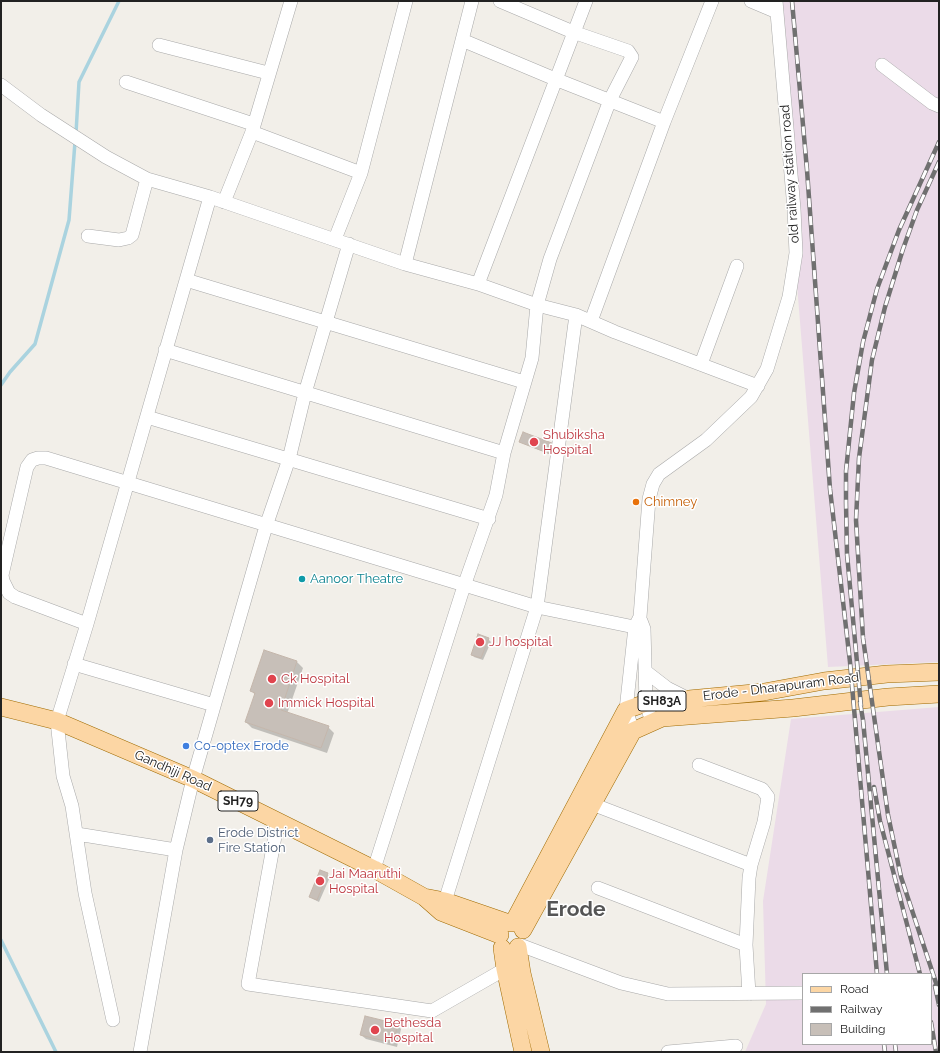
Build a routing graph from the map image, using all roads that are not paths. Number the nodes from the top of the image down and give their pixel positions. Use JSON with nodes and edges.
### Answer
{"nodes":[{"id":1,"x":292,"y":1,"type":"edge"},
{"id":2,"x":406,"y":1,"type":"edge"},
{"id":3,"x":472,"y":1,"type":"edge"},
{"id":4,"x":500,"y":1,"type":"edge"},
{"id":5,"x":586,"y":1,"type":"edge"},
{"id":6,"x":712,"y":1,"type":"edge"},
{"id":7,"x":751,"y":1,"type":"edge"},
{"id":8,"x":777,"y":6,"type":"edge"},
{"id":9,"x":573,"y":32,"type":"junction"},
{"id":10,"x":462,"y":40,"type":"junction"},
{"id":11,"x":159,"y":45,"type":"dead end"},
{"id":12,"x":882,"y":65,"type":"dead end"},
{"id":13,"x":268,"y":73,"type":"junction"},
{"id":14,"x":555,"y":80,"type":"junction"},
{"id":15,"x":126,"y":82,"type":"dead end"},
{"id":16,"x":1,"y":85,"type":"edge"},
{"id":17,"x":610,"y":100,"type":"junction"},
{"id":18,"x":939,"y":106,"type":"edge"},
{"id":19,"x":664,"y":122,"type":"junction"},
{"id":20,"x":252,"y":128,"type":"junction"},
{"id":21,"x":361,"y":173,"type":"junction"},
{"id":22,"x":147,"y":179,"type":"junction"},
{"id":23,"x":210,"y":197,"type":"junction"},
{"id":24,"x":224,"y":202,"type":"junction"},
{"id":25,"x":88,"y":236,"type":"dead end"},
{"id":26,"x":335,"y":239,"type":"junction"},
{"id":27,"x":350,"y":244,"type":"junction"},
{"id":28,"x":405,"y":264,"type":"junction"},
{"id":29,"x":738,"y":266,"type":"dead end"},
{"id":30,"x":186,"y":280,"type":"junction"},
{"id":31,"x":478,"y":284,"type":"junction"},
{"id":32,"x":537,"y":305,"type":"junction"},
{"id":33,"x":576,"y":315,"type":"junction"},
{"id":34,"x":327,"y":321,"type":"junction"},
{"id":35,"x":591,"y":322,"type":"junction"},
{"id":36,"x":165,"y":350,"type":"junction"},
{"id":37,"x":701,"y":364,"type":"junction"},
{"id":38,"x":524,"y":382,"type":"junction"},
{"id":39,"x":758,"y":386,"type":"junction"},
{"id":40,"x":306,"y":393,"type":"junction"},
{"id":41,"x":147,"y":417,"type":"junction"},
{"id":42,"x":504,"y":453,"type":"junction"},
{"id":43,"x":289,"y":460,"type":"junction"},
{"id":44,"x":126,"y":483,"type":"junction"},
{"id":45,"x":489,"y":519,"type":"junction"},
{"id":46,"x":266,"y":526,"type":"junction"},
{"id":47,"x":464,"y":586,"type":"junction"},
{"id":48,"x":537,"y":607,"type":"junction"},
{"id":49,"x":87,"y":624,"type":"junction"},
{"id":50,"x":639,"y":624,"type":"junction"},
{"id":51,"x":74,"y":664,"type":"junction"},
{"id":52,"x":645,"y":671,"type":"junction"},
{"id":53,"x":939,"y":672,"type":"edge"},
{"id":54,"x":939,"y":694,"type":"edge"},
{"id":55,"x":687,"y":698,"type":"junction"},
{"id":56,"x":646,"y":703,"type":"junction"},
{"id":57,"x":214,"y":705,"type":"junction"},
{"id":58,"x":1,"y":707,"type":"edge"},
{"id":59,"x":626,"y":710,"type":"junction"},
{"id":60,"x":52,"y":719,"type":"junction"},
{"id":61,"x":652,"y":722,"type":"junction"},
{"id":62,"x":634,"y":732,"type":"junction"},
{"id":63,"x":699,"y":765,"type":"dead end"},
{"id":64,"x":193,"y":778,"type":"junction"},
{"id":65,"x":592,"y":804,"type":"junction"},
{"id":66,"x":278,"y":820,"type":"junction"},
{"id":67,"x":78,"y":834,"type":"junction"},
{"id":68,"x":176,"y":850,"type":"junction"},
{"id":69,"x":750,"y":865,"type":"junction"},
{"id":70,"x":374,"y":869,"type":"junction"},
{"id":71,"x":598,"y":888,"type":"dead end"},
{"id":72,"x":424,"y":897,"type":"junction"},
{"id":73,"x":445,"y":901,"type":"junction"},
{"id":74,"x":512,"y":936,"type":"junction"},
{"id":75,"x":746,"y":945,"type":"junction"},
{"id":76,"x":505,"y":969,"type":"junction"},
{"id":77,"x":802,"y":993,"type":"edge"},
{"id":78,"x":749,"y":994,"type":"junction"},
{"id":79,"x":113,"y":1020,"type":"dead end"},
{"id":80,"x":736,"y":1046,"type":"dead end"},
{"id":81,"x":140,"y":1052,"type":"edge"},
{"id":82,"x":524,"y":1052,"type":"edge"},
{"id":83,"x":542,"y":1052,"type":"edge"},
{"id":84,"x":668,"y":1052,"type":"edge"}],
"edges":[{"from":1,"to":13,"type":"street"},
{"from":2,"to":21,"type":"street"},
{"from":3,"to":10,"type":"street"},
{"from":4,"to":9,"type":"street"},
{"from":5,"to":9,"type":"street"},
{"from":6,"to":19,"type":"street"},
{"from":7,"to":8,"type":"street"},
{"from":8,"to":39,"type":"street","name":"old railway station road"},
{"from":9,"to":14,"type":"street"},
{"from":9,"to":17,"type":"street"},
{"from":10,"to":14,"type":"street"},
{"from":10,"to":28,"type":"street"},
{"from":11,"to":13,"type":"street"},
{"from":12,"to":18,"type":"street"},
{"from":13,"to":20,"type":"street"},
{"from":14,"to":17,"type":"street"},
{"from":14,"to":31,"type":"street"},
{"from":15,"to":20,"type":"street"},
{"from":16,"to":22,"type":"street"},
{"from":17,"to":19,"type":"street"},
{"from":17,"to":32,"type":"street"},
{"from":19,"to":35,"type":"street"},
{"from":20,"to":21,"type":"street"},
{"from":20,"to":24,"type":"street"},
{"from":21,"to":26,"type":"street"},
{"from":22,"to":23,"type":"street"},
{"from":22,"to":25,"type":"street"},
{"from":23,"to":24,"type":"street"},
{"from":23,"to":30,"type":"street"},
{"from":24,"to":26,"type":"street"},
{"from":26,"to":27,"type":"street"},
{"from":27,"to":28,"type":"street"},
{"from":27,"to":34,"type":"street"},
{"from":28,"to":31,"type":"street"},
{"from":29,"to":37,"type":"street"},
{"from":30,"to":34,"type":"street"},
{"from":30,"to":36,"type":"street"},
{"from":31,"to":32,"type":"street"},
{"from":32,"to":33,"type":"street"},
{"from":32,"to":38,"type":"street"},
{"from":33,"to":35,"type":"street"},
{"from":33,"to":48,"type":"street"},
{"from":34,"to":38,"type":"street"},
{"from":34,"to":40,"type":"street"},
{"from":35,"to":37,"type":"street"},
{"from":36,"to":40,"type":"street"},
{"from":36,"to":41,"type":"street"},
{"from":37,"to":39,"type":"street"},
{"from":38,"to":42,"type":"street"},
{"from":39,"to":50,"type":"street","name":"old railway station road"},
{"from":40,"to":42,"type":"street"},
{"from":40,"to":43,"type":"street"},
{"from":41,"to":43,"type":"street"},
{"from":41,"to":44,"type":"street"},
{"from":42,"to":45,"type":"street"},
{"from":43,"to":45,"type":"street"},
{"from":43,"to":46,"type":"street"},
{"from":44,"to":46,"type":"street"},
{"from":44,"to":49,"type":"street"},
{"from":44,"to":49,"type":"street"},
{"from":45,"to":47,"type":"street"},
{"from":46,"to":47,"type":"street"},
{"from":46,"to":57,"type":"street"},
{"from":47,"to":48,"type":"street"},
{"from":47,"to":70,"type":"street"},
{"from":48,"to":50,"type":"street"},
{"from":48,"to":73,"type":"street"},
{"from":49,"to":51,"type":"street"},
{"from":50,"to":52,"type":"street"},
{"from":50,"to":59,"type":"street"},
{"from":51,"to":57,"type":"street"},
{"from":51,"to":60,"type":"street"},
{"from":52,"to":55,"type":"street"},
{"from":52,"to":56,"type":"street"},
{"from":53,"to":55,"type":"main road","name":"Erode - Dharapuram Road","number":"SH83A"},
{"from":54,"to":61,"type":"main road","name":"Erode - Dharapuram Road","number":"SH83A"},
{"from":55,"to":56,"type":"main road","name":"Erode - Dharapuram Road","number":"SH83A"},
{"from":56,"to":59,"type":"main road","name":"Erode - Dharapuram Road","number":"SH83A"},
{"from":56,"to":61,"type":"street"},
{"from":57,"to":64,"type":"street"},
{"from":58,"to":60,"type":"main road","name":"Gandhiji Road","number":"SH79"},
{"from":59,"to":62,"type":"street"},
{"from":59,"to":74,"type":"main road","number":"SH83A"},
{"from":60,"to":64,"type":"main road","name":"Gandhiji Road","number":"SH79"},
{"from":60,"to":67,"type":"street"},
{"from":61,"to":62,"type":"main road","name":"Erode - Dharapuram Road","number":"SH83A"},
{"from":62,"to":65,"type":"main road"},
{"from":63,"to":69,"type":"street"},
{"from":64,"to":66,"type":"main road","name":"Gandhiji Road","number":"SH79"},
{"from":64,"to":68,"type":"street"},
{"from":65,"to":69,"type":"street"},
{"from":65,"to":74,"type":"main road"},
{"from":66,"to":70,"type":"main road","name":"Gandhiji Road","number":"SH79"},
{"from":66,"to":76,"type":"street"},
{"from":67,"to":68,"type":"street"},
{"from":67,"to":79,"type":"street"},
{"from":68,"to":81,"type":"street"},
{"from":69,"to":75,"type":"street"},
{"from":70,"to":72,"type":"main road","name":"Gandhiji Road","number":"SH79"},
{"from":71,"to":75,"type":"street"},
{"from":72,"to":73,"type":"main road","name":"Gandhiji Road","number":"SH79"},
{"from":72,"to":74,"type":"main road","name":"Gandhiji Road","number":"SH79"},
{"from":73,"to":74,"type":"main road","name":"Gandhiji Road","number":"SH79"},
{"from":74,"to":76,"type":"main road"},
{"from":74,"to":78,"type":"street"},
{"from":74,"to":83,"type":"main road"},
{"from":75,"to":78,"type":"street"},
{"from":76,"to":82,"type":"main road"},
{"from":77,"to":78,"type":"street"},
{"from":80,"to":84,"type":"street"}]}
